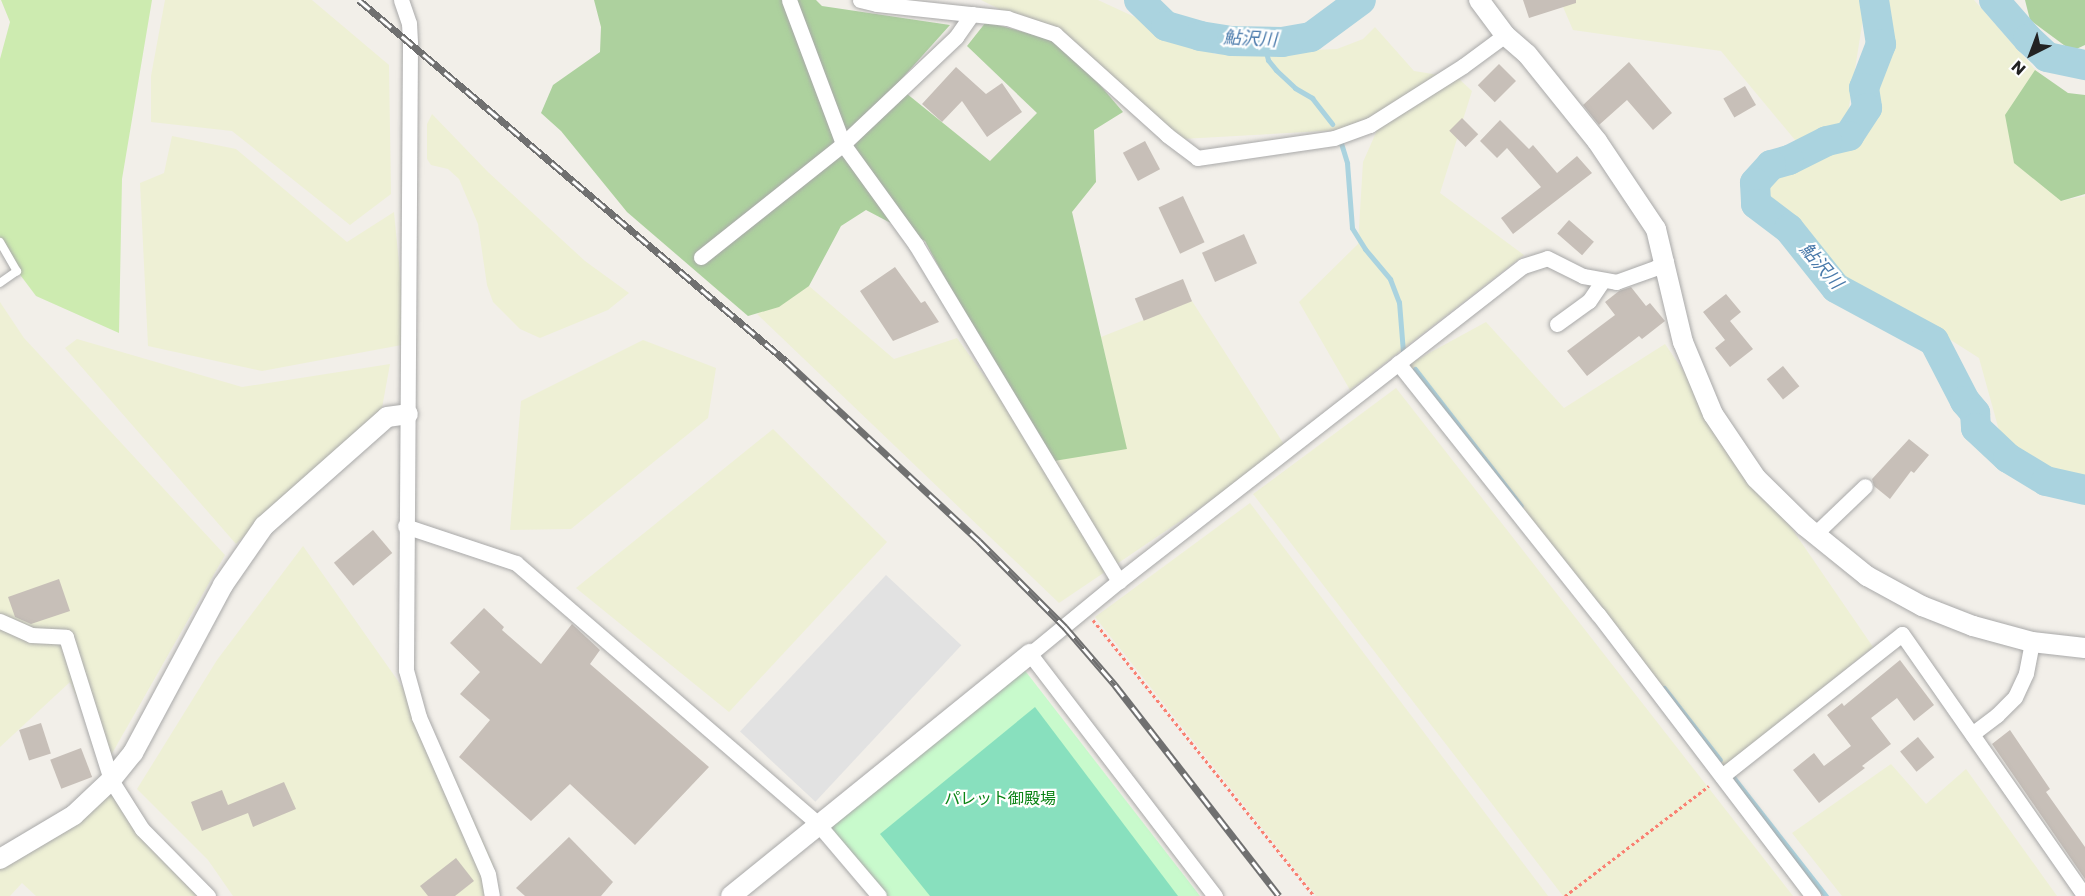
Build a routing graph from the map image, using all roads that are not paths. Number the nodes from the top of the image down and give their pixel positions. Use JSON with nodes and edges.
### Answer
{"nodes":[{"id":1,"x":401,"y":0,"type":"edge"},
{"id":2,"x":789,"y":0,"type":"edge"},
{"id":3,"x":860,"y":0,"type":"edge"},
{"id":4,"x":1479,"y":0,"type":"edge"},
{"id":5,"x":972,"y":14,"type":"junction"},
{"id":6,"x":1505,"y":35,"type":"junction"},
{"id":7,"x":843,"y":144,"type":"junction"},
{"id":8,"x":0,"y":242,"type":"edge"},
{"id":9,"x":701,"y":257,"type":"dead end"},
{"id":10,"x":1666,"y":261,"type":"junction"},
{"id":11,"x":1603,"y":280,"type":"junction"},
{"id":12,"x":0,"y":283,"type":"edge"},
{"id":13,"x":1557,"y":324,"type":"dead end"},
{"id":14,"x":1398,"y":363,"type":"junction"},
{"id":15,"x":408,"y":414,"type":"junction"},
{"id":16,"x":1865,"y":486,"type":"dead end"},
{"id":17,"x":405,"y":526,"type":"junction"},
{"id":18,"x":1815,"y":534,"type":"junction"},
{"id":19,"x":1119,"y":581,"type":"junction"},
{"id":20,"x":0,"y":621,"type":"edge"},
{"id":21,"x":2032,"y":642,"type":"junction"},
{"id":22,"x":2085,"y":648,"type":"edge"},
{"id":23,"x":1030,"y":654,"type":"junction"},
{"id":24,"x":1972,"y":734,"type":"junction"},
{"id":25,"x":1722,"y":776,"type":"junction"},
{"id":26,"x":111,"y":780,"type":"junction"},
{"id":27,"x":819,"y":824,"type":"junction"},
{"id":28,"x":0,"y":859,"type":"edge"},
{"id":29,"x":872,"y":893,"type":"edge"},
{"id":30,"x":208,"y":896,"type":"edge"},
{"id":31,"x":492,"y":896,"type":"edge"},
{"id":32,"x":731,"y":896,"type":"edge"},
{"id":33,"x":1215,"y":896,"type":"edge"},
{"id":34,"x":1813,"y":896,"type":"edge"},
{"id":35,"x":2085,"y":896,"type":"edge"}],
"edges":[{"from":1,"to":15,"type":"street"},
{"from":2,"to":7,"type":"street"},
{"from":3,"to":5,"type":"street"},
{"from":4,"to":6,"type":"street"},
{"from":5,"to":6,"type":"street"},
{"from":5,"to":7,"type":"street"},
{"from":6,"to":10,"type":"street"},
{"from":7,"to":9,"type":"street"},
{"from":7,"to":19,"type":"street"},
{"from":8,"to":12,"type":"lane"},
{"from":10,"to":11,"type":"street"},
{"from":10,"to":18,"type":"street"},
{"from":11,"to":13,"type":"street"},
{"from":11,"to":14,"type":"street"},
{"from":14,"to":19,"type":"street"},
{"from":14,"to":25,"type":"street"},
{"from":15,"to":17,"type":"street"},
{"from":15,"to":26,"type":"street"},
{"from":16,"to":18,"type":"street"},
{"from":17,"to":27,"type":"street"},
{"from":17,"to":31,"type":"street"},
{"from":18,"to":21,"type":"street"},
{"from":19,"to":23,"type":"street"},
{"from":20,"to":26,"type":"street"},
{"from":21,"to":22,"type":"street"},
{"from":21,"to":24,"type":"street"},
{"from":23,"to":27,"type":"street"},
{"from":23,"to":33,"type":"street"},
{"from":24,"to":25,"type":"street"},
{"from":24,"to":35,"type":"street"},
{"from":25,"to":34,"type":"street"},
{"from":26,"to":28,"type":"street"},
{"from":26,"to":30,"type":"street"},
{"from":27,"to":29,"type":"street"},
{"from":27,"to":32,"type":"street"}]}
